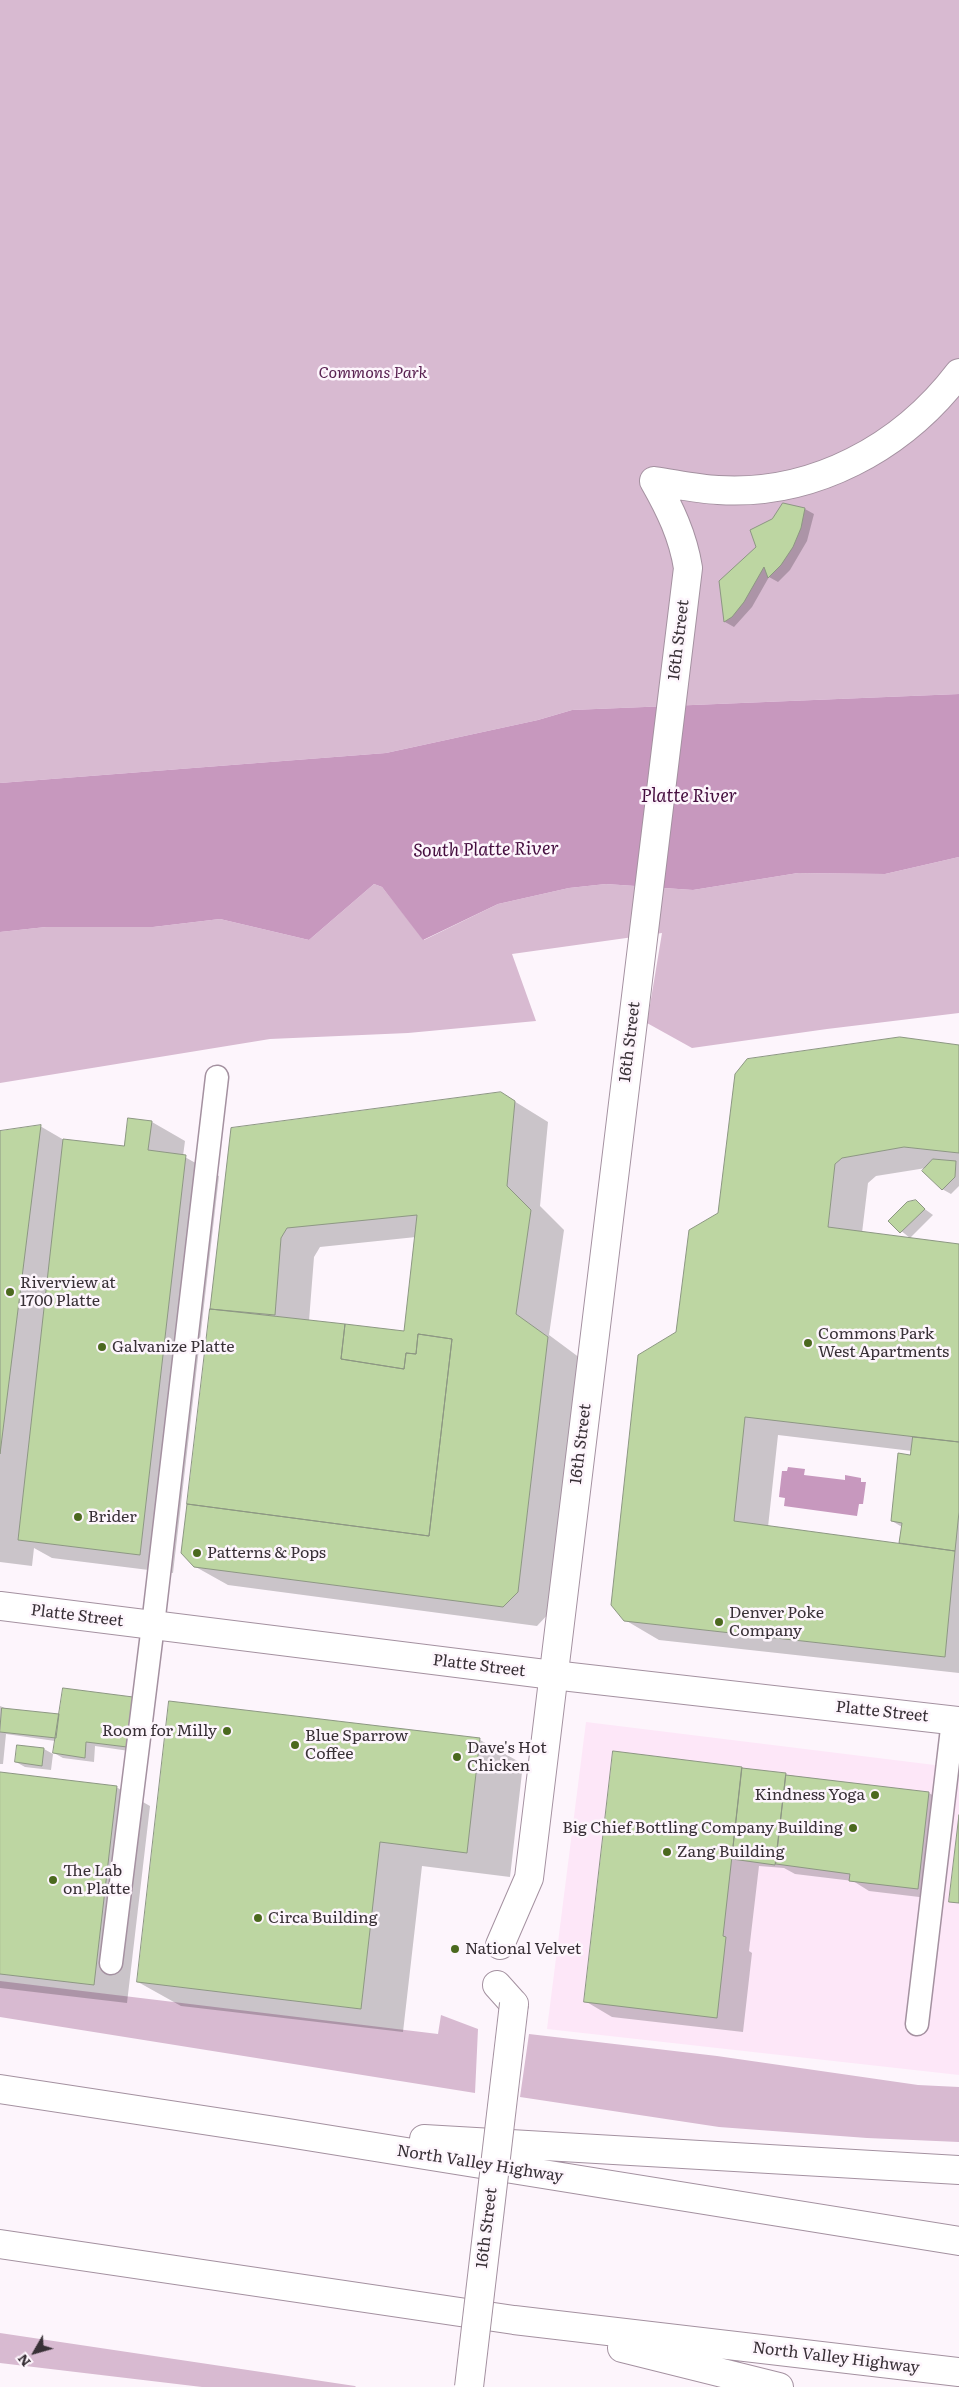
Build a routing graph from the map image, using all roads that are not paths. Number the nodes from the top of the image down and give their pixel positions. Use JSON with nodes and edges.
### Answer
{"nodes":[{"id":1,"x":959,"y":373,"type":"edge"},
{"id":2,"x":217,"y":1077,"type":"dead end"},
{"id":3,"x":0,"y":1606,"type":"edge"},
{"id":4,"x":154,"y":1626,"type":"junction"},
{"id":5,"x":553,"y":1675,"type":"junction"},
{"id":6,"x":956,"y":1720,"type":"edge"},
{"id":7,"x":500,"y":1945,"type":"dead end"},
{"id":8,"x":111,"y":1963,"type":"dead end"},
{"id":9,"x":498,"y":1985,"type":"dead end"},
{"id":10,"x":917,"y":2024,"type":"dead end"},
{"id":11,"x":0,"y":2089,"type":"edge"},
{"id":12,"x":282,"y":2132,"type":"junction"},
{"id":13,"x":959,"y":2170,"type":"edge"},
{"id":14,"x":959,"y":2240,"type":"edge"},
{"id":15,"x":0,"y":2244,"type":"edge"},
{"id":16,"x":0,"y":2251,"type":"edge"},
{"id":17,"x":56,"y":2253,"type":"junction"},
{"id":18,"x":514,"y":2320,"type":"junction"},
{"id":19,"x":959,"y":2372,"type":"edge"},
{"id":20,"x":469,"y":2387,"type":"edge"},
{"id":21,"x":779,"y":2387,"type":"edge"}],
"edges":[{"from":1,"to":5,"type":"main road","name":"16th Street"},
{"from":2,"to":4,"type":"lane"},
{"from":3,"to":4,"type":"main road","name":"Platte Street"},
{"from":4,"to":5,"type":"main road","name":"Platte Street"},
{"from":4,"to":8,"type":"lane"},
{"from":5,"to":6,"type":"main road","name":"Platte Street"},
{"from":5,"to":7,"type":"main road","name":"16th Street"},
{"from":6,"to":10,"type":"lane"},
{"from":9,"to":20,"type":"main road","name":"16th Street","bridge":true},
{"from":11,"to":12,"type":"main road","name":"North Valley Highway"},
{"from":12,"to":13,"type":"main road"},
{"from":12,"to":14,"type":"main road","name":"North Valley Highway"},
{"from":15,"to":17,"type":"main road","name":"North Valley Highway"},
{"from":16,"to":17,"type":"main road"},
{"from":17,"to":18,"type":"main road","name":"North Valley Highway"},
{"from":18,"to":19,"type":"main road","name":"North Valley Highway"},
{"from":18,"to":21,"type":"main road"}]}
